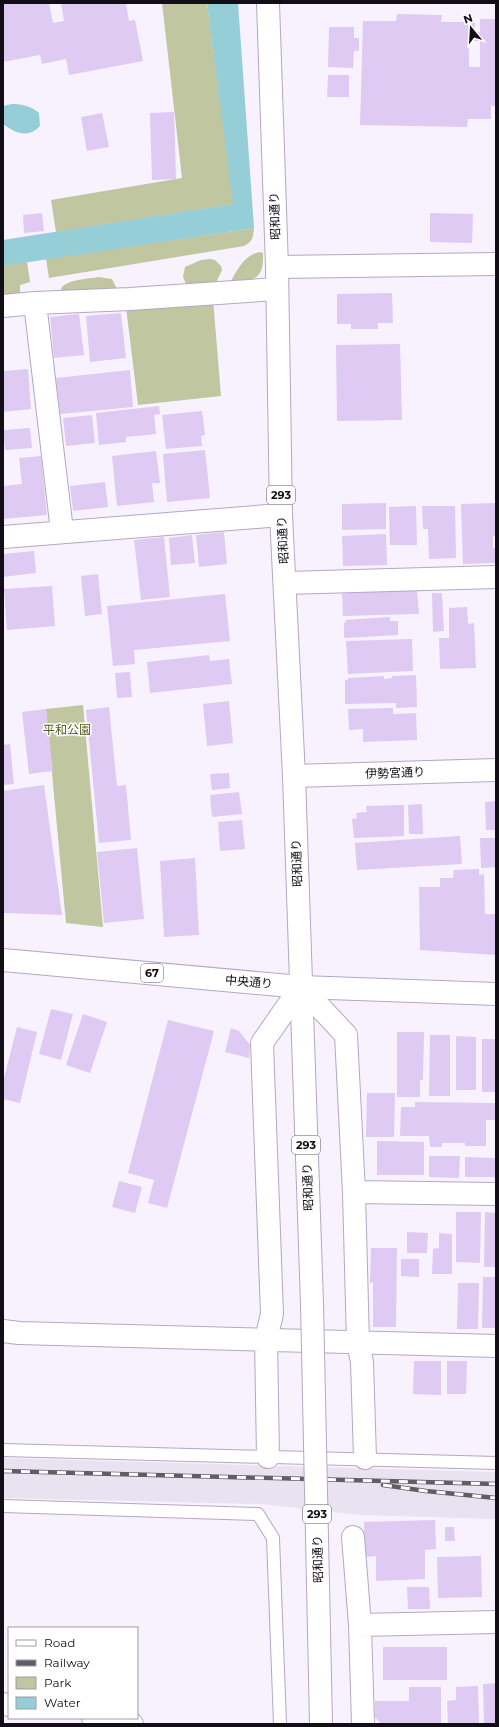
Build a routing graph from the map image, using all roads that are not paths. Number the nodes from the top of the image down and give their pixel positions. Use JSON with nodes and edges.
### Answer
{"nodes":[{"id":1,"x":268,"y":3,"type":"edge"},
{"id":2,"x":496,"y":264,"type":"edge"},
{"id":3,"x":277,"y":267,"type":"junction"},
{"id":4,"x":277,"y":289,"type":"junction"},
{"id":5,"x":35,"y":303,"type":"junction"},
{"id":6,"x":3,"y":306,"type":"edge"},
{"id":7,"x":281,"y":515,"type":"junction"},
{"id":8,"x":62,"y":531,"type":"junction"},
{"id":9,"x":3,"y":537,"type":"edge"},
{"id":10,"x":496,"y":577,"type":"edge"},
{"id":11,"x":286,"y":583,"type":"junction"},
{"id":12,"x":496,"y":770,"type":"edge"},
{"id":13,"x":294,"y":776,"type":"junction"},
{"id":14,"x":3,"y":960,"type":"edge"},
{"id":15,"x":301,"y":987,"type":"junction"},
{"id":16,"x":496,"y":994,"type":"edge"},
{"id":17,"x":354,"y":1192,"type":"junction"},
{"id":18,"x":496,"y":1194,"type":"edge"},
{"id":19,"x":3,"y":1331,"type":"edge"},
{"id":20,"x":266,"y":1340,"type":"junction"},
{"id":21,"x":358,"y":1343,"type":"junction"},
{"id":22,"x":496,"y":1346,"type":"edge"},
{"id":23,"x":3,"y":1450,"type":"edge"},
{"id":24,"x":268,"y":1457,"type":"junction"},
{"id":25,"x":365,"y":1458,"type":"junction"},
{"id":26,"x":496,"y":1463,"type":"edge"},
{"id":27,"x":3,"y":1506,"type":"edge"},
{"id":28,"x":353,"y":1537,"type":"dead end"},
{"id":29,"x":496,"y":1622,"type":"edge"},
{"id":30,"x":360,"y":1625,"type":"junction"},
{"id":31,"x":100,"y":1719,"type":"edge"},
{"id":32,"x":132,"y":1724,"type":"edge"},
{"id":33,"x":280,"y":1724,"type":"edge"},
{"id":34,"x":321,"y":1724,"type":"edge"},
{"id":35,"x":363,"y":1724,"type":"edge"}],
"edges":[{"from":1,"to":3,"type":"main road","name":"昭和通り","number":"293"},
{"from":2,"to":3,"type":"main road"},
{"from":3,"to":4,"type":"main road","name":"昭和通り","number":"293"},
{"from":4,"to":5,"type":"main road"},
{"from":4,"to":7,"type":"main road","name":"昭和通り","number":"293"},
{"from":5,"to":6,"type":"main road"},
{"from":5,"to":8,"type":"main road"},
{"from":7,"to":8,"type":"main road"},
{"from":7,"to":11,"type":"main road","name":"昭和通り","number":"293"},
{"from":8,"to":9,"type":"main road"},
{"from":10,"to":11,"type":"main road"},
{"from":11,"to":13,"type":"main road","name":"昭和通り","number":"293"},
{"from":12,"to":13,"type":"main road","name":"伊勢宮通り"},
{"from":13,"to":15,"type":"main road","name":"昭和通り","number":"293"},
{"from":14,"to":15,"type":"main road","name":"中央通り","number":"67"},
{"from":15,"to":16,"type":"main road","name":"中央通り","number":"67"},
{"from":15,"to":17,"type":"main road"},
{"from":15,"to":20,"type":"main road"},
{"from":15,"to":34,"type":"main road","name":"昭和通り","number":"293","bridge":true},
{"from":17,"to":18,"type":"main road"},
{"from":17,"to":21,"type":"main road"},
{"from":19,"to":20,"type":"main road"},
{"from":20,"to":21,"type":"main road"},
{"from":20,"to":24,"type":"main road"},
{"from":21,"to":22,"type":"main road"},
{"from":21,"to":25,"type":"main road"},
{"from":23,"to":24,"type":"lane"},
{"from":24,"to":25,"type":"lane"},
{"from":25,"to":26,"type":"lane"},
{"from":27,"to":33,"type":"lane"},
{"from":28,"to":30,"type":"main road"},
{"from":29,"to":30,"type":"main road"},
{"from":30,"to":35,"type":"main road"},
{"from":31,"to":32,"type":"main road"}]}
